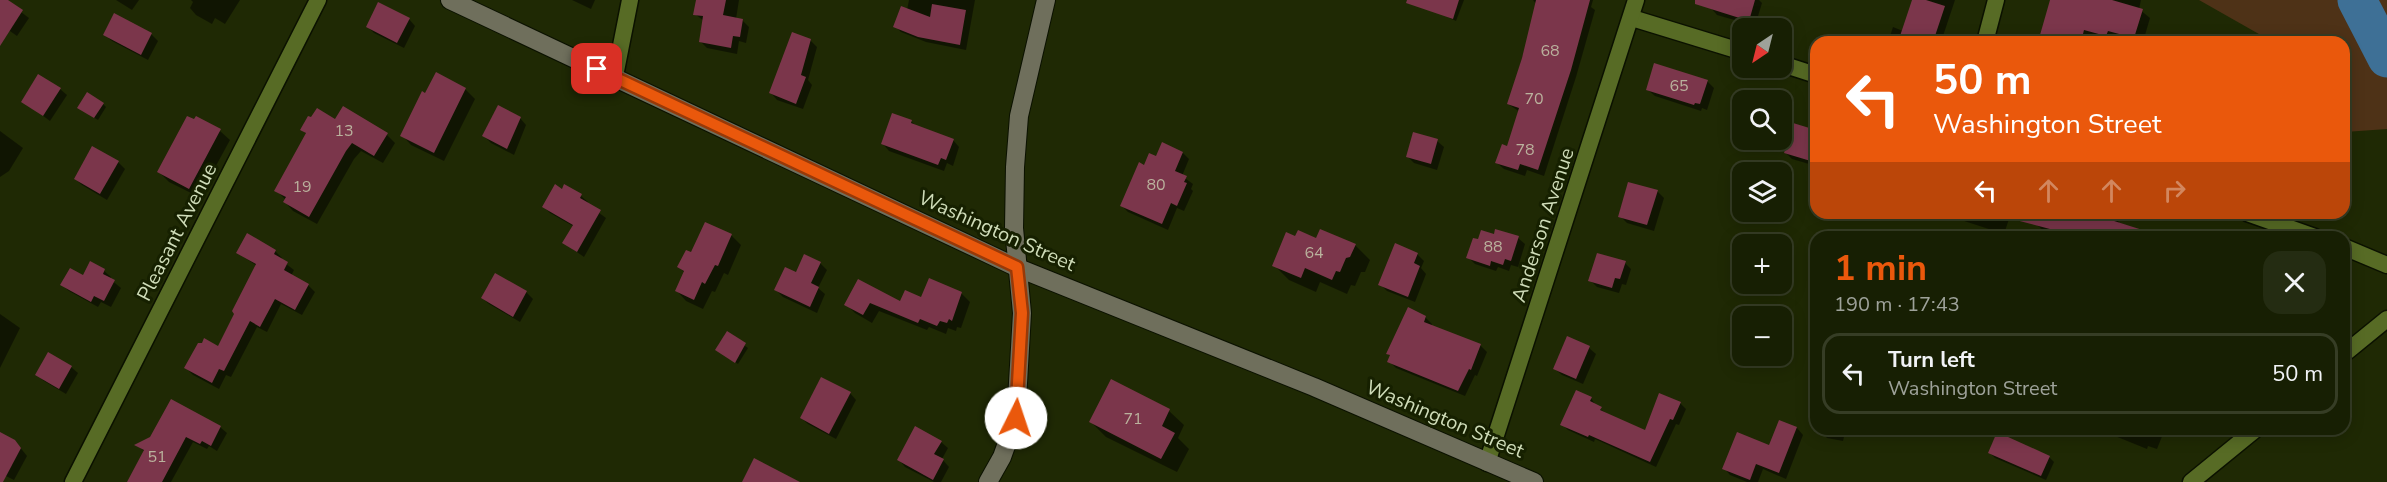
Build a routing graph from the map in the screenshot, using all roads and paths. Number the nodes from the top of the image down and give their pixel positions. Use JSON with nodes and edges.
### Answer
{"nodes":[{"id":1,"x":318,"y":0,"type":"edge"},
{"id":2,"x":450,"y":0,"type":"edge"},
{"id":3,"x":630,"y":0,"type":"edge"},
{"id":4,"x":1046,"y":0,"type":"edge"},
{"id":5,"x":1636,"y":0,"type":"edge"},
{"id":6,"x":1996,"y":0,"type":"edge"},
{"id":7,"x":1632,"y":18,"type":"junction"},
{"id":8,"x":1987,"y":36,"type":"edge"},
{"id":9,"x":1732,"y":49,"type":"edge"},
{"id":10,"x":1792,"y":67,"type":"edge"},
{"id":11,"x":1810,"y":73,"type":"edge"},
{"id":12,"x":615,"y":76,"type":"junction"},
{"id":13,"x":2264,"y":219,"type":"edge"},
{"id":14,"x":2298,"y":231,"type":"edge"},
{"id":15,"x":2350,"y":251,"type":"edge"},
{"id":16,"x":2387,"y":266,"type":"edge"},
{"id":17,"x":1017,"y":267,"type":"junction"},
{"id":18,"x":2387,"y":319,"type":"edge"},
{"id":19,"x":2350,"y":349,"type":"edge"},
{"id":20,"x":2249,"y":435,"type":"edge"},
{"id":21,"x":1488,"y":463,"type":"junction"},
{"id":22,"x":73,"y":482,"type":"edge"},
{"id":23,"x":988,"y":482,"type":"edge"},
{"id":24,"x":1534,"y":482,"type":"edge"},
{"id":25,"x":2191,"y":482,"type":"edge"}],
"edges":[{"from":1,"to":22,"type":"street","name":"Pleasant Avenue"},
{"from":2,"to":12,"type":"main road","name":"Washington Street"},
{"from":3,"to":12,"type":"street"},
{"from":4,"to":17,"type":"main road"},
{"from":5,"to":7,"type":"street","name":"Anderson Avenue"},
{"from":6,"to":8,"type":"street"},
{"from":7,"to":9,"type":"street"},
{"from":7,"to":21,"type":"street","name":"Anderson Avenue"},
{"from":10,"to":11,"type":"street"},
{"from":12,"to":17,"type":"main road","name":"Washington Street"},
{"from":13,"to":14,"type":"street"},
{"from":15,"to":16,"type":"street"},
{"from":17,"to":21,"type":"main road","name":"Washington Street"},
{"from":17,"to":23,"type":"main road"},
{"from":18,"to":19,"type":"street"},
{"from":20,"to":25,"type":"street"},
{"from":21,"to":24,"type":"main road","name":"Washington Street"}]}
